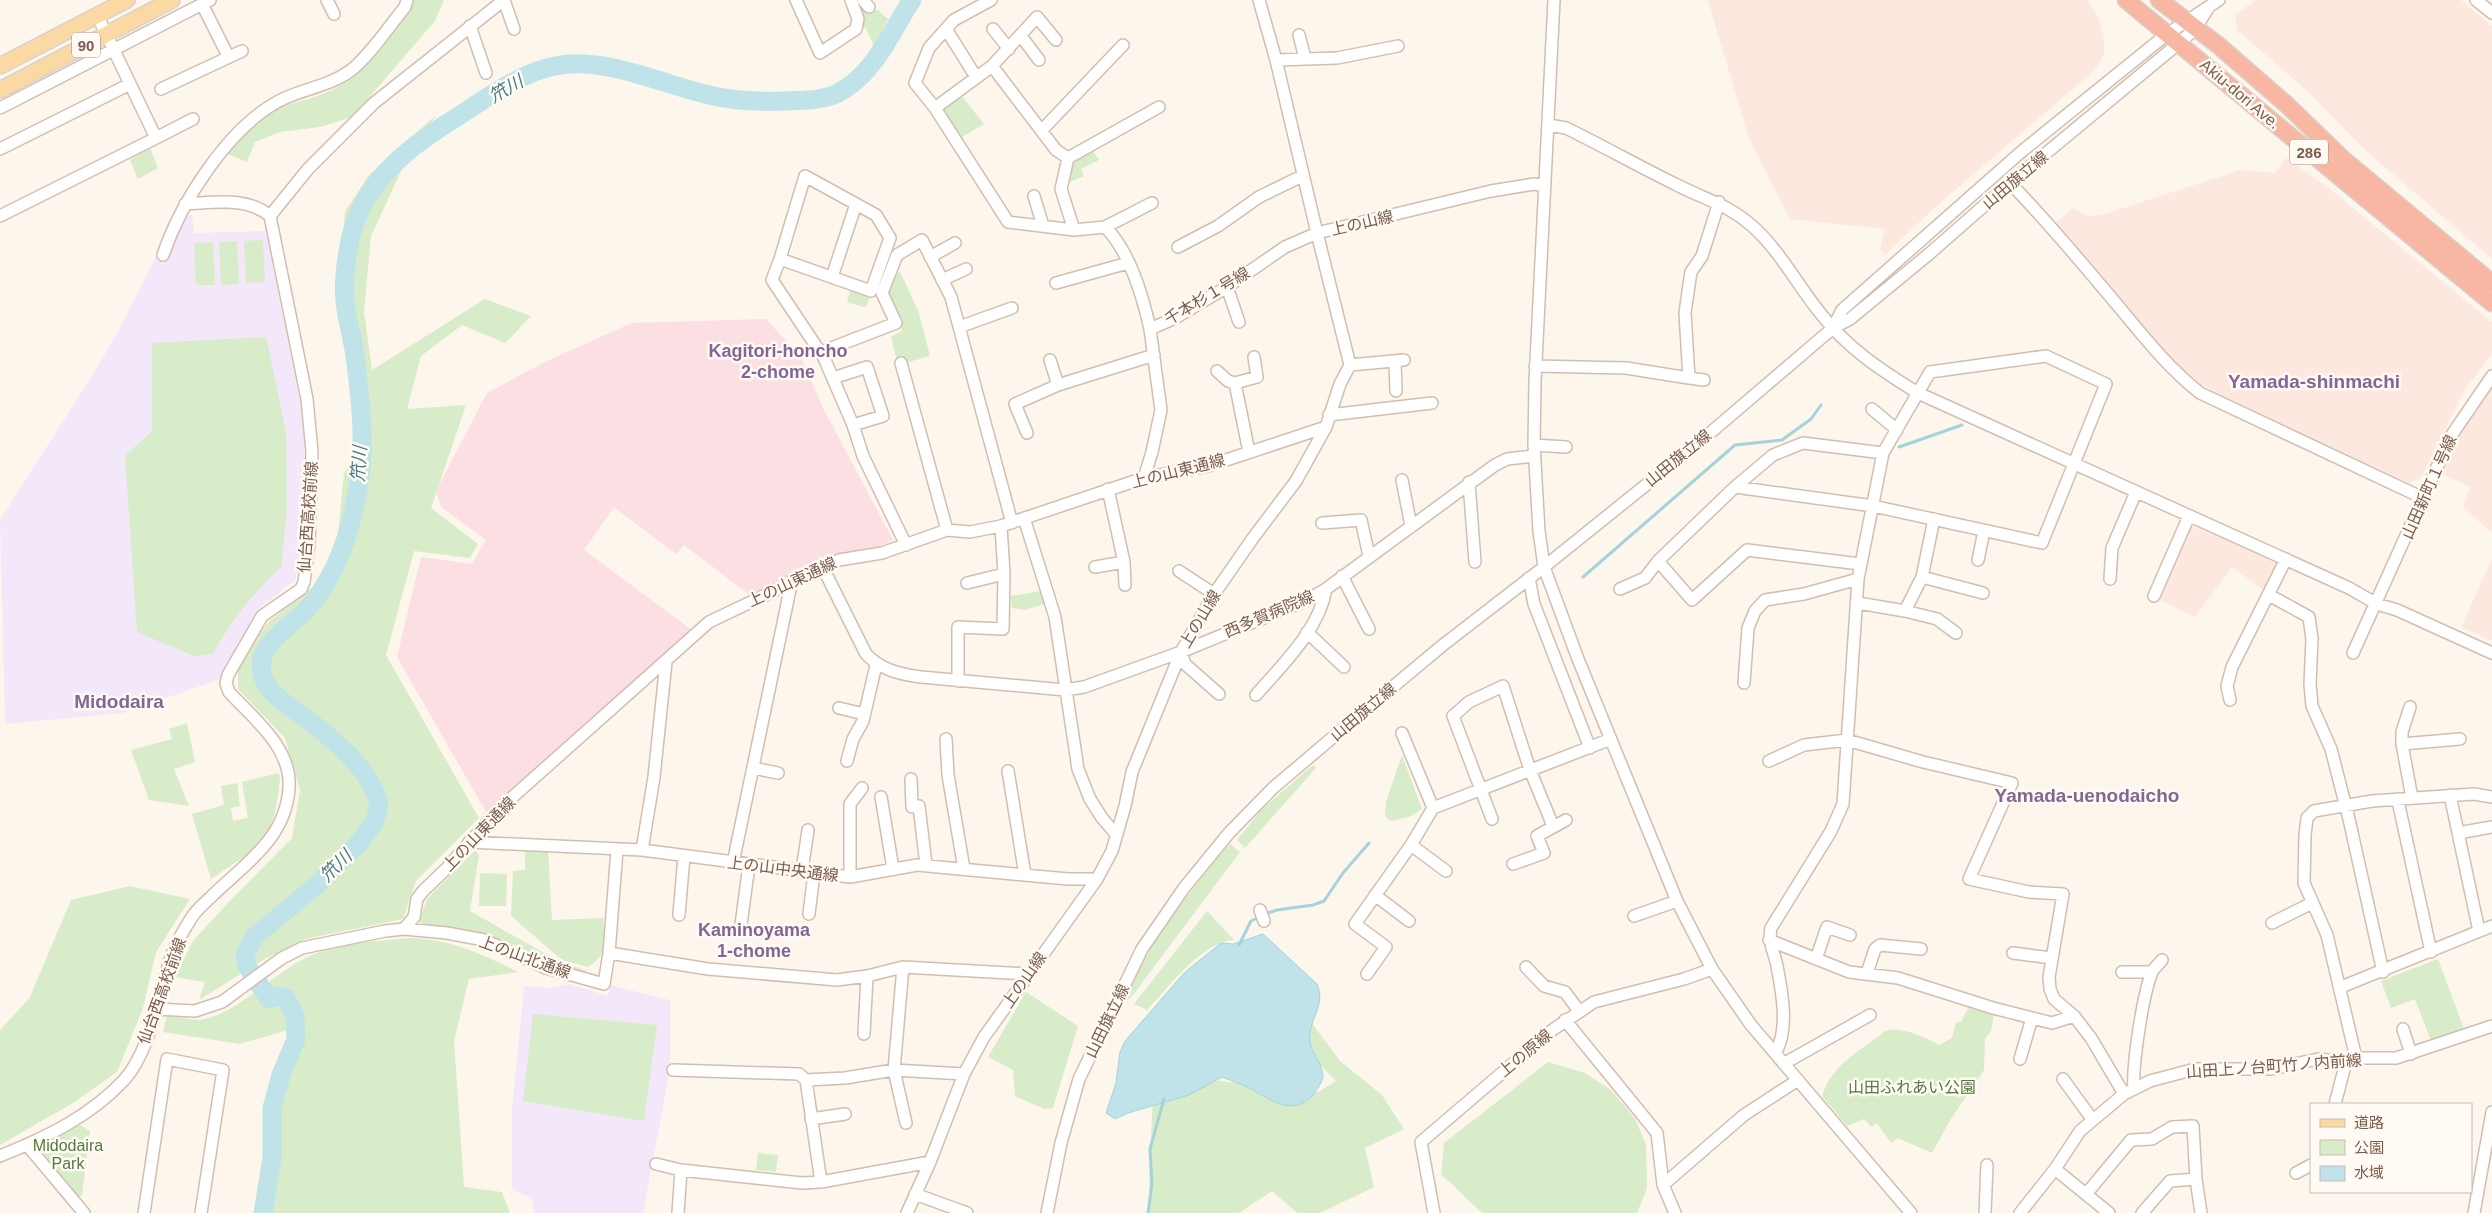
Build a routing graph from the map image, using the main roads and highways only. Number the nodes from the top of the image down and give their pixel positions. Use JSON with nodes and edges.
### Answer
{"nodes":[{"id":1,"x":127,"y":0,"type":"edge"},
{"id":2,"x":172,"y":0,"type":"edge"},
{"id":3,"x":2126,"y":0,"type":"edge"},
{"id":4,"x":2159,"y":0,"type":"edge"},
{"id":5,"x":0,"y":66,"type":"edge"},
{"id":6,"x":0,"y":90,"type":"edge"},
{"id":7,"x":2492,"y":283,"type":"edge"},
{"id":8,"x":2492,"y":303,"type":"edge"}],
"edges":[{"from":1,"to":5,"type":"main road","number":"90"},
{"from":2,"to":6,"type":"main road","number":"90"},
{"from":3,"to":8,"type":"highway","name":"Akiu-dori Ave.","number":"286"},
{"from":4,"to":7,"type":"highway","name":"Akiu-dori Ave.","number":"286"}]}
